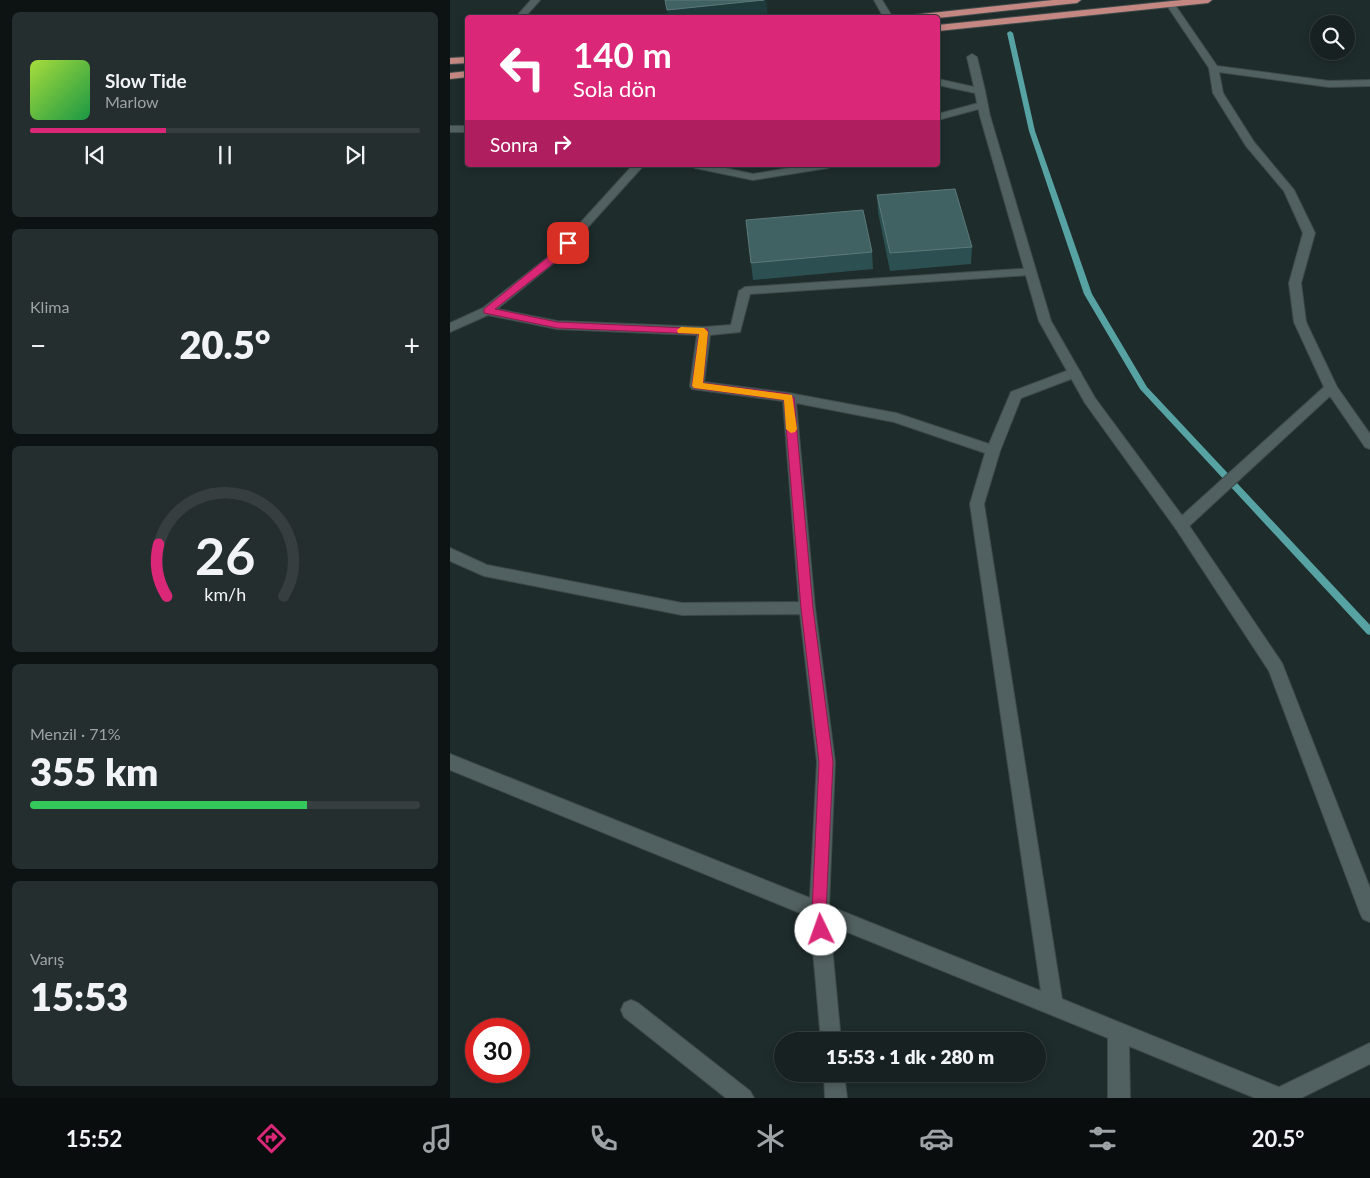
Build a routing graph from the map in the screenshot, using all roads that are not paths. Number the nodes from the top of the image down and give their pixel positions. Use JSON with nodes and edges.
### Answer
{"nodes":[{"id":1,"x":536,"y":0,"type":"edge"},
{"id":2,"x":878,"y":0,"type":"edge"},
{"id":3,"x":1078,"y":0,"type":"edge"},
{"id":4,"x":1208,"y":0,"type":"edge"},
{"id":5,"x":1170,"y":4,"type":"junction"},
{"id":6,"x":522,"y":15,"type":"edge"},
{"id":7,"x":888,"y":15,"type":"edge"},
{"id":8,"x":940,"y":15,"type":"edge"},
{"id":9,"x":940,"y":28,"type":"edge"},
{"id":10,"x":972,"y":57,"type":"dead end"},
{"id":11,"x":465,"y":60,"type":"edge"},
{"id":12,"x":450,"y":61,"type":"edge"},
{"id":13,"x":1214,"y":68,"type":"junction"},
{"id":14,"x":465,"y":74,"type":"edge"},
{"id":15,"x":450,"y":76,"type":"edge"},
{"id":16,"x":940,"y":83,"type":"edge"},
{"id":17,"x":1370,"y":83,"type":"edge"},
{"id":18,"x":981,"y":98,"type":"junction"},
{"id":19,"x":940,"y":116,"type":"edge"},
{"id":20,"x":465,"y":128,"type":"edge"},
{"id":21,"x":451,"y":130,"type":"edge"},
{"id":22,"x":637,"y":167,"type":"edge"},
{"id":23,"x":705,"y":167,"type":"edge"},
{"id":24,"x":816,"y":167,"type":"edge"},
{"id":25,"x":1030,"y":271,"type":"junction"},
{"id":26,"x":487,"y":311,"type":"junction"},
{"id":27,"x":450,"y":328,"type":"edge"},
{"id":28,"x":704,"y":332,"type":"junction"},
{"id":29,"x":1074,"y":373,"type":"junction"},
{"id":30,"x":1331,"y":388,"type":"junction"},
{"id":31,"x":789,"y":398,"type":"junction"},
{"id":32,"x":1370,"y":444,"type":"edge"},
{"id":33,"x":993,"y":451,"type":"junction"},
{"id":34,"x":1181,"y":525,"type":"junction"},
{"id":35,"x":450,"y":554,"type":"edge"},
{"id":36,"x":807,"y":608,"type":"junction"},
{"id":37,"x":450,"y":762,"type":"edge"},
{"id":38,"x":819,"y":911,"type":"junction"},
{"id":39,"x":1370,"y":913,"type":"edge"},
{"id":40,"x":1053,"y":1006,"type":"junction"},
{"id":41,"x":631,"y":1010,"type":"dead end"},
{"id":42,"x":830,"y":1032,"type":"edge"},
{"id":43,"x":1118,"y":1032,"type":"junction"},
{"id":44,"x":1370,"y":1053,"type":"edge"},
{"id":45,"x":835,"y":1082,"type":"edge"},
{"id":46,"x":743,"y":1098,"type":"edge"},
{"id":47,"x":836,"y":1098,"type":"edge"},
{"id":48,"x":1119,"y":1098,"type":"edge"},
{"id":49,"x":1279,"y":1098,"type":"edge"}],
"edges":[{"from":1,"to":6,"type":"street"},
{"from":2,"to":7,"type":"street"},
{"from":3,"to":8,"type":"highway"},
{"from":4,"to":5,"type":"highway"},
{"from":5,"to":9,"type":"highway"},
{"from":5,"to":13,"type":"street"},
{"from":10,"to":18,"type":"street"},
{"from":11,"to":12,"type":"highway"},
{"from":13,"to":17,"type":"street"},
{"from":13,"to":30,"type":"street"},
{"from":14,"to":15,"type":"highway"},
{"from":16,"to":18,"type":"street"},
{"from":18,"to":19,"type":"street"},
{"from":18,"to":25,"type":"street"},
{"from":20,"to":21,"type":"street"},
{"from":22,"to":26,"type":"street"},
{"from":23,"to":24,"type":"street"},
{"from":25,"to":28,"type":"street"},
{"from":25,"to":29,"type":"street"},
{"from":26,"to":27,"type":"street"},
{"from":26,"to":28,"type":"street"},
{"from":28,"to":31,"type":"street"},
{"from":29,"to":33,"type":"street"},
{"from":29,"to":34,"type":"street"},
{"from":30,"to":32,"type":"street"},
{"from":30,"to":34,"type":"street"},
{"from":31,"to":33,"type":"street"},
{"from":31,"to":36,"type":"street"},
{"from":33,"to":40,"type":"street"},
{"from":34,"to":39,"type":"street"},
{"from":35,"to":36,"type":"street"},
{"from":36,"to":38,"type":"street"},
{"from":37,"to":38,"type":"street"},
{"from":38,"to":40,"type":"street"},
{"from":38,"to":42,"type":"street"},
{"from":40,"to":43,"type":"street"},
{"from":41,"to":46,"type":"street"},
{"from":43,"to":48,"type":"street"},
{"from":43,"to":49,"type":"street"},
{"from":44,"to":49,"type":"street"},
{"from":45,"to":47,"type":"street"}]}
